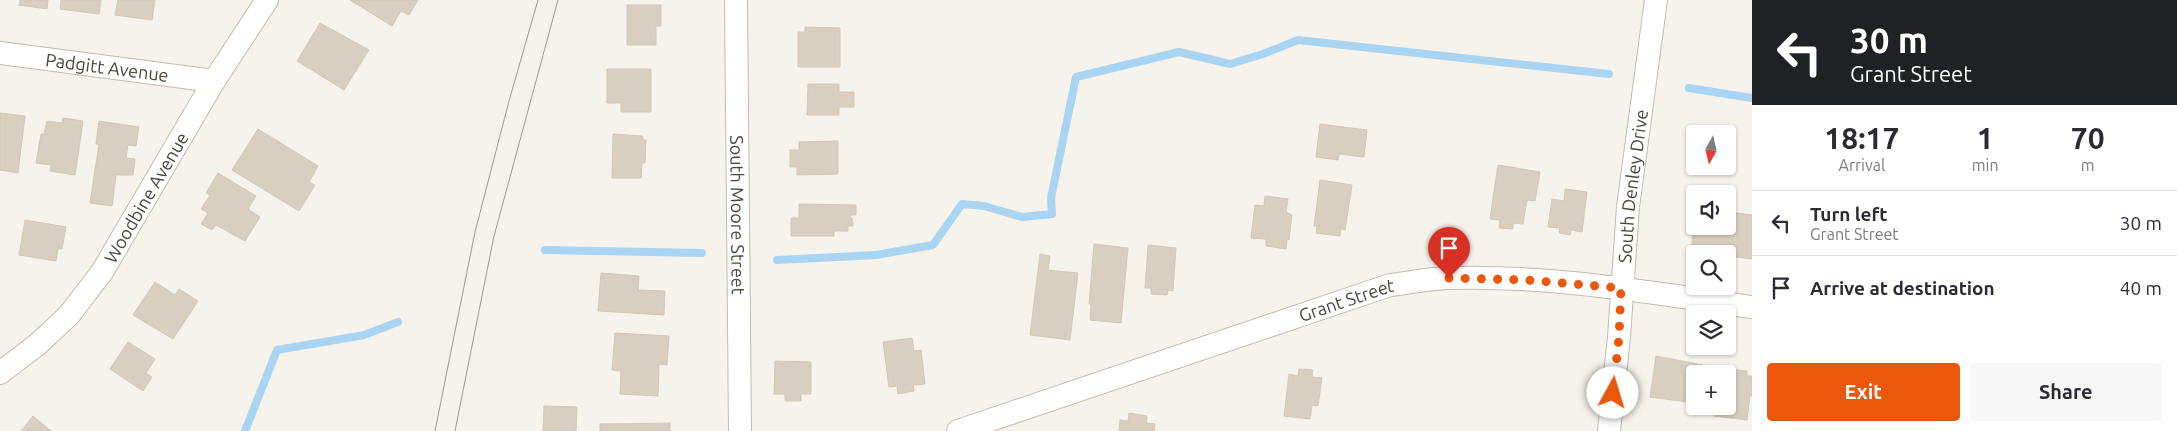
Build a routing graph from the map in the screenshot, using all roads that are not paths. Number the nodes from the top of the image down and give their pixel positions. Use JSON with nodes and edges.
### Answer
{"nodes":[{"id":1,"x":266,"y":0,"type":"edge"},
{"id":2,"x":736,"y":0,"type":"edge"},
{"id":3,"x":1656,"y":0,"type":"edge"},
{"id":4,"x":0,"y":53,"type":"edge"},
{"id":5,"x":214,"y":81,"type":"junction"},
{"id":6,"x":1621,"y":288,"type":"junction"},
{"id":7,"x":1752,"y":307,"type":"edge"},
{"id":8,"x":0,"y":373,"type":"edge"},
{"id":9,"x":740,"y":431,"type":"edge"},
{"id":10,"x":958,"y":431,"type":"edge"},
{"id":11,"x":1609,"y":431,"type":"edge"}],
"edges":[{"from":1,"to":5,"type":"street","name":"Woodbine Avenue"},
{"from":2,"to":9,"type":"street","name":"South Moore Street"},
{"from":3,"to":6,"type":"street","name":"South Denley Drive"},
{"from":4,"to":5,"type":"street","name":"Padgitt Avenue"},
{"from":5,"to":8,"type":"street","name":"Woodbine Avenue"},
{"from":6,"to":7,"type":"street","name":"Grant Street"},
{"from":6,"to":10,"type":"street","name":"Grant Street"},
{"from":6,"to":11,"type":"street","name":"South Denley Drive"}]}
